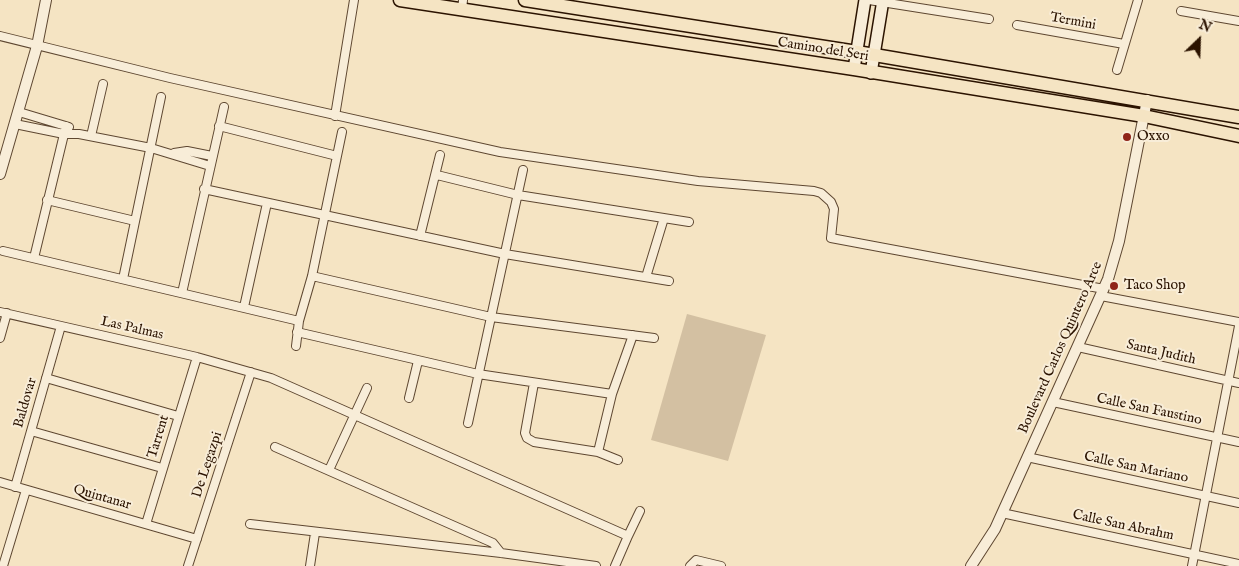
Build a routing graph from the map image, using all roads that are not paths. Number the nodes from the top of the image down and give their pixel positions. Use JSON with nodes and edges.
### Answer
{"nodes":[{"id":1,"x":46,"y":0,"type":"edge"},
{"id":2,"x":354,"y":0,"type":"edge"},
{"id":3,"x":400,"y":0,"type":"edge"},
{"id":4,"x":525,"y":0,"type":"edge"},
{"id":5,"x":867,"y":0,"type":"edge"},
{"id":6,"x":1138,"y":0,"type":"edge"},
{"id":7,"x":883,"y":1,"type":"edge"},
{"id":8,"x":462,"y":5,"type":"edge"},
{"id":9,"x":1181,"y":11,"type":"dead end"},
{"id":10,"x":609,"y":12,"type":"junction"},
{"id":11,"x":989,"y":19,"type":"dead end"},
{"id":12,"x":1239,"y":21,"type":"edge"},
{"id":13,"x":1017,"y":25,"type":"dead end"},
{"id":14,"x":590,"y":28,"type":"junction"},
{"id":15,"x":0,"y":36,"type":"edge"},
{"id":16,"x":1124,"y":44,"type":"junction"},
{"id":17,"x":37,"y":46,"type":"junction"},
{"id":18,"x":857,"y":52,"type":"junction"},
{"id":19,"x":874,"y":55,"type":"junction"},
{"id":20,"x":854,"y":69,"type":"junction"},
{"id":21,"x":1116,"y":70,"type":"dead end"},
{"id":22,"x":871,"y":73,"type":"junction"},
{"id":23,"x":103,"y":84,"type":"dead end"},
{"id":24,"x":161,"y":97,"type":"dead end"},
{"id":25,"x":1147,"y":100,"type":"junction"},
{"id":26,"x":224,"y":107,"type":"dead end"},
{"id":27,"x":19,"y":112,"type":"junction"},
{"id":28,"x":335,"y":116,"type":"junction"},
{"id":29,"x":1144,"y":116,"type":"junction"},
{"id":30,"x":1239,"y":117,"type":"edge"},
{"id":31,"x":15,"y":124,"type":"junction"},
{"id":32,"x":66,"y":126,"type":"junction"},
{"id":33,"x":219,"y":126,"type":"junction"},
{"id":34,"x":342,"y":132,"type":"dead end"},
{"id":35,"x":64,"y":134,"type":"junction"},
{"id":36,"x":79,"y":134,"type":"junction"},
{"id":37,"x":91,"y":136,"type":"junction"},
{"id":38,"x":1239,"y":136,"type":"edge"},
{"id":39,"x":151,"y":148,"type":"junction"},
{"id":40,"x":174,"y":153,"type":"junction"},
{"id":41,"x":440,"y":155,"type":"dead end"},
{"id":42,"x":212,"y":156,"type":"junction"},
{"id":43,"x":337,"y":156,"type":"junction"},
{"id":44,"x":210,"y":166,"type":"junction"},
{"id":45,"x":523,"y":170,"type":"dead end"},
{"id":46,"x":0,"y":174,"type":"edge"},
{"id":47,"x":437,"y":175,"type":"junction"},
{"id":48,"x":204,"y":189,"type":"junction"},
{"id":49,"x":518,"y":195,"type":"junction"},
{"id":50,"x":47,"y":200,"type":"junction"},
{"id":51,"x":267,"y":203,"type":"junction"},
{"id":52,"x":325,"y":216,"type":"junction"},
{"id":53,"x":664,"y":218,"type":"junction"},
{"id":54,"x":135,"y":221,"type":"junction"},
{"id":55,"x":689,"y":222,"type":"dead end"},
{"id":56,"x":420,"y":236,"type":"junction"},
{"id":57,"x":3,"y":251,"type":"dead end"},
{"id":58,"x":505,"y":254,"type":"junction"},
{"id":59,"x":34,"y":258,"type":"junction"},
{"id":60,"x":312,"y":276,"type":"junction"},
{"id":61,"x":646,"y":277,"type":"junction"},
{"id":62,"x":123,"y":279,"type":"junction"},
{"id":63,"x":669,"y":281,"type":"dead end"},
{"id":64,"x":182,"y":292,"type":"junction"},
{"id":65,"x":1103,"y":292,"type":"junction"},
{"id":66,"x":244,"y":307,"type":"junction"},
{"id":67,"x":3,"y":313,"type":"edge"},
{"id":68,"x":491,"y":317,"type":"junction"},
{"id":69,"x":299,"y":320,"type":"junction"},
{"id":70,"x":1239,"y":324,"type":"edge"},
{"id":71,"x":61,"y":326,"type":"junction"},
{"id":72,"x":298,"y":332,"type":"junction"},
{"id":73,"x":633,"y":335,"type":"junction"},
{"id":74,"x":0,"y":338,"type":"edge"},
{"id":75,"x":654,"y":338,"type":"dead end"},
{"id":76,"x":296,"y":346,"type":"dead end"},
{"id":77,"x":1078,"y":347,"type":"junction"},
{"id":78,"x":196,"y":357,"type":"junction"},
{"id":79,"x":418,"y":361,"type":"junction"},
{"id":80,"x":251,"y":372,"type":"junction"},
{"id":81,"x":478,"y":374,"type":"junction"},
{"id":82,"x":46,"y":378,"type":"junction"},
{"id":83,"x":1228,"y":380,"type":"junction"},
{"id":84,"x":534,"y":383,"type":"junction"},
{"id":85,"x":1239,"y":383,"type":"edge"},
{"id":86,"x":367,"y":388,"type":"dead end"},
{"id":87,"x":612,"y":394,"type":"junction"},
{"id":88,"x":410,"y":398,"type":"dead end"},
{"id":89,"x":1053,"y":402,"type":"junction"},
{"id":90,"x":355,"y":414,"type":"junction"},
{"id":91,"x":178,"y":416,"type":"junction"},
{"id":92,"x":468,"y":423,"type":"dead end"},
{"id":93,"x":31,"y":430,"type":"junction"},
{"id":94,"x":1217,"y":437,"type":"junction"},
{"id":95,"x":1239,"y":442,"type":"edge"},
{"id":96,"x":275,"y":447,"type":"dead end"},
{"id":97,"x":598,"y":452,"type":"junction"},
{"id":98,"x":1027,"y":457,"type":"junction"},
{"id":99,"x":618,"y":460,"type":"dead end"},
{"id":100,"x":162,"y":468,"type":"junction"},
{"id":101,"x":329,"y":470,"type":"junction"},
{"id":102,"x":0,"y":482,"type":"edge"},
{"id":103,"x":15,"y":486,"type":"junction"},
{"id":104,"x":26,"y":490,"type":"junction"},
{"id":105,"x":1205,"y":496,"type":"junction"},
{"id":106,"x":1239,"y":504,"type":"edge"},
{"id":107,"x":640,"y":511,"type":"dead end"},
{"id":108,"x":1002,"y":513,"type":"junction"},
{"id":109,"x":146,"y":524,"type":"junction"},
{"id":110,"x":250,"y":524,"type":"dead end"},
{"id":111,"x":315,"y":533,"type":"junction"},
{"id":112,"x":628,"y":536,"type":"junction"},
{"id":113,"x":197,"y":539,"type":"junction"},
{"id":114,"x":501,"y":553,"type":"junction"},
{"id":115,"x":1194,"y":554,"type":"junction"},
{"id":116,"x":1239,"y":564,"type":"edge"},
{"id":117,"x":3,"y":566,"type":"edge"},
{"id":118,"x":188,"y":566,"type":"edge"},
{"id":119,"x":310,"y":566,"type":"edge"},
{"id":120,"x":596,"y":566,"type":"edge"},
{"id":121,"x":615,"y":566,"type":"edge"},
{"id":122,"x":690,"y":566,"type":"edge"},
{"id":123,"x":721,"y":566,"type":"edge"},
{"id":124,"x":971,"y":566,"type":"edge"},
{"id":125,"x":1192,"y":566,"type":"edge"}],
"edges":[{"from":1,"to":17,"type":"street"},
{"from":2,"to":28,"type":"street"},
{"from":3,"to":8,"type":"main road","name":"Camino del Seri"},
{"from":4,"to":10,"type":"main road","name":"Camino del Seri"},
{"from":5,"to":7,"type":"street"},
{"from":5,"to":18,"type":"main road"},
{"from":6,"to":16,"type":"street"},
{"from":7,"to":11,"type":"street"},
{"from":7,"to":19,"type":"main road"},
{"from":8,"to":14,"type":"main road","name":"Camino del Seri"},
{"from":9,"to":12,"type":"street"},
{"from":10,"to":14,"type":"main road"},
{"from":10,"to":18,"type":"main road","name":"Camino del Seri"},
{"from":13,"to":16,"type":"street","name":"Termini"},
{"from":14,"to":20,"type":"main road","name":"Camino del Seri"},
{"from":15,"to":17,"type":"street"},
{"from":16,"to":21,"type":"street"},
{"from":17,"to":27,"type":"street"},
{"from":17,"to":28,"type":"street"},
{"from":18,"to":19,"type":"main road","name":"Camino del Seri"},
{"from":18,"to":20,"type":"main road"},
{"from":19,"to":22,"type":"main road"},
{"from":19,"to":25,"type":"main road","name":"Camino del Seri"},
{"from":20,"to":22,"type":"main road","name":"Camino del Seri"},
{"from":22,"to":29,"type":"main road","name":"Camino del Seri"},
{"from":23,"to":37,"type":"street"},
{"from":24,"to":39,"type":"street"},
{"from":25,"to":29,"type":"street","name":"Boulevard Carlos Quintero Arce"},
{"from":25,"to":30,"type":"main road","name":"Camino del Seri"},
{"from":26,"to":33,"type":"street"},
{"from":27,"to":31,"type":"street"},
{"from":27,"to":32,"type":"street"},
{"from":28,"to":65,"type":"street"},
{"from":29,"to":38,"type":"main road","name":"Camino del Seri"},
{"from":29,"to":65,"type":"street","name":"Boulevard Carlos Quintero Arce"},
{"from":31,"to":35,"type":"street"},
{"from":31,"to":46,"type":"street"},
{"from":32,"to":35,"type":"street"},
{"from":32,"to":36,"type":"street"},
{"from":33,"to":42,"type":"street"},
{"from":33,"to":43,"type":"street"},
{"from":34,"to":43,"type":"street"},
{"from":35,"to":36,"type":"street"},
{"from":35,"to":50,"type":"street"},
{"from":36,"to":37,"type":"street"},
{"from":37,"to":39,"type":"street"},
{"from":39,"to":40,"type":"street"},
{"from":39,"to":54,"type":"street"},
{"from":40,"to":42,"type":"street"},
{"from":40,"to":44,"type":"street"},
{"from":41,"to":47,"type":"street"},
{"from":42,"to":44,"type":"street"},
{"from":43,"to":52,"type":"street"},
{"from":44,"to":48,"type":"street"},
{"from":45,"to":49,"type":"street"},
{"from":47,"to":49,"type":"street"},
{"from":47,"to":56,"type":"street"},
{"from":48,"to":51,"type":"street"},
{"from":48,"to":64,"type":"street"},
{"from":49,"to":53,"type":"street"},
{"from":49,"to":58,"type":"street"},
{"from":50,"to":54,"type":"street"},
{"from":50,"to":59,"type":"street"},
{"from":51,"to":52,"type":"street"},
{"from":51,"to":66,"type":"street"},
{"from":52,"to":56,"type":"street"},
{"from":52,"to":60,"type":"street"},
{"from":53,"to":55,"type":"street"},
{"from":53,"to":61,"type":"street"},
{"from":54,"to":62,"type":"street"},
{"from":56,"to":58,"type":"street"},
{"from":57,"to":59,"type":"street"},
{"from":58,"to":61,"type":"street"},
{"from":58,"to":68,"type":"street"},
{"from":59,"to":62,"type":"street"},
{"from":60,"to":68,"type":"street"},
{"from":60,"to":69,"type":"street"},
{"from":61,"to":63,"type":"street"},
{"from":62,"to":64,"type":"street"},
{"from":64,"to":66,"type":"street"},
{"from":65,"to":70,"type":"street"},
{"from":65,"to":77,"type":"street","name":"Boulevard Carlos Quintero Arce"},
{"from":66,"to":69,"type":"street"},
{"from":67,"to":71,"type":"street","name":"Las Palmas"},
{"from":67,"to":74,"type":"street","name":"Las Palmas"},
{"from":68,"to":73,"type":"street"},
{"from":68,"to":81,"type":"street"},
{"from":69,"to":72,"type":"street"},
{"from":70,"to":83,"type":"street"},
{"from":71,"to":78,"type":"street","name":"Las Palmas"},
{"from":71,"to":82,"type":"street","name":"Baldovar"},
{"from":72,"to":76,"type":"street"},
{"from":72,"to":79,"type":"street"},
{"from":73,"to":75,"type":"street"},
{"from":73,"to":87,"type":"street"},
{"from":77,"to":83,"type":"street","name":"Santa Judith"},
{"from":77,"to":89,"type":"street","name":"Boulevard Carlos Quintero Arce"},
{"from":78,"to":80,"type":"street","name":"Las Palmas"},
{"from":78,"to":91,"type":"street","name":"Tarrent"},
{"from":79,"to":81,"type":"street"},
{"from":79,"to":88,"type":"street"},
{"from":80,"to":90,"type":"street","name":"Las Palmas"},
{"from":80,"to":113,"type":"street","name":"De Legazpi"},
{"from":81,"to":84,"type":"street"},
{"from":81,"to":92,"type":"street"},
{"from":82,"to":91,"type":"street"},
{"from":82,"to":93,"type":"street","name":"Baldovar"},
{"from":83,"to":85,"type":"street","name":"Santa Judith"},
{"from":83,"to":94,"type":"street"},
{"from":84,"to":87,"type":"street"},
{"from":84,"to":97,"type":"street"},
{"from":86,"to":90,"type":"street"},
{"from":87,"to":97,"type":"street"},
{"from":89,"to":94,"type":"street","name":"Calle San Faustino"},
{"from":89,"to":98,"type":"street","name":"Boulevard Carlos Quintero Arce"},
{"from":90,"to":101,"type":"street"},
{"from":90,"to":112,"type":"street","name":"Las Palmas"},
{"from":91,"to":100,"type":"street","name":"Tarrent"},
{"from":93,"to":100,"type":"street"},
{"from":93,"to":103,"type":"street","name":"Baldovar"},
{"from":94,"to":95,"type":"street","name":"Calle San Faustino"},
{"from":94,"to":105,"type":"street"},
{"from":96,"to":101,"type":"street"},
{"from":97,"to":99,"type":"street"},
{"from":98,"to":105,"type":"street","name":"Calle San Mariano"},
{"from":98,"to":108,"type":"street","name":"Boulevard Carlos Quintero Arce"},
{"from":100,"to":109,"type":"street","name":"Tarrent"},
{"from":101,"to":114,"type":"street"},
{"from":102,"to":103,"type":"street","name":"Quintanar"},
{"from":103,"to":104,"type":"street","name":"Quintanar"},
{"from":104,"to":109,"type":"street","name":"Quintanar"},
{"from":104,"to":117,"type":"street"},
{"from":105,"to":106,"type":"street","name":"Calle San Mariano"},
{"from":105,"to":115,"type":"street"},
{"from":107,"to":112,"type":"street"},
{"from":108,"to":115,"type":"street","name":"Calle San Abrahm"},
{"from":108,"to":124,"type":"street","name":"Boulevard Carlos Quintero Arce"},
{"from":109,"to":113,"type":"street","name":"Quintanar"},
{"from":110,"to":111,"type":"street"},
{"from":111,"to":114,"type":"street"},
{"from":111,"to":119,"type":"street"},
{"from":112,"to":121,"type":"street"},
{"from":113,"to":118,"type":"street","name":"De Legazpi"},
{"from":114,"to":120,"type":"street"},
{"from":115,"to":116,"type":"street","name":"Calle San Abrahm"},
{"from":115,"to":125,"type":"street"},
{"from":122,"to":123,"type":"street"}]}
